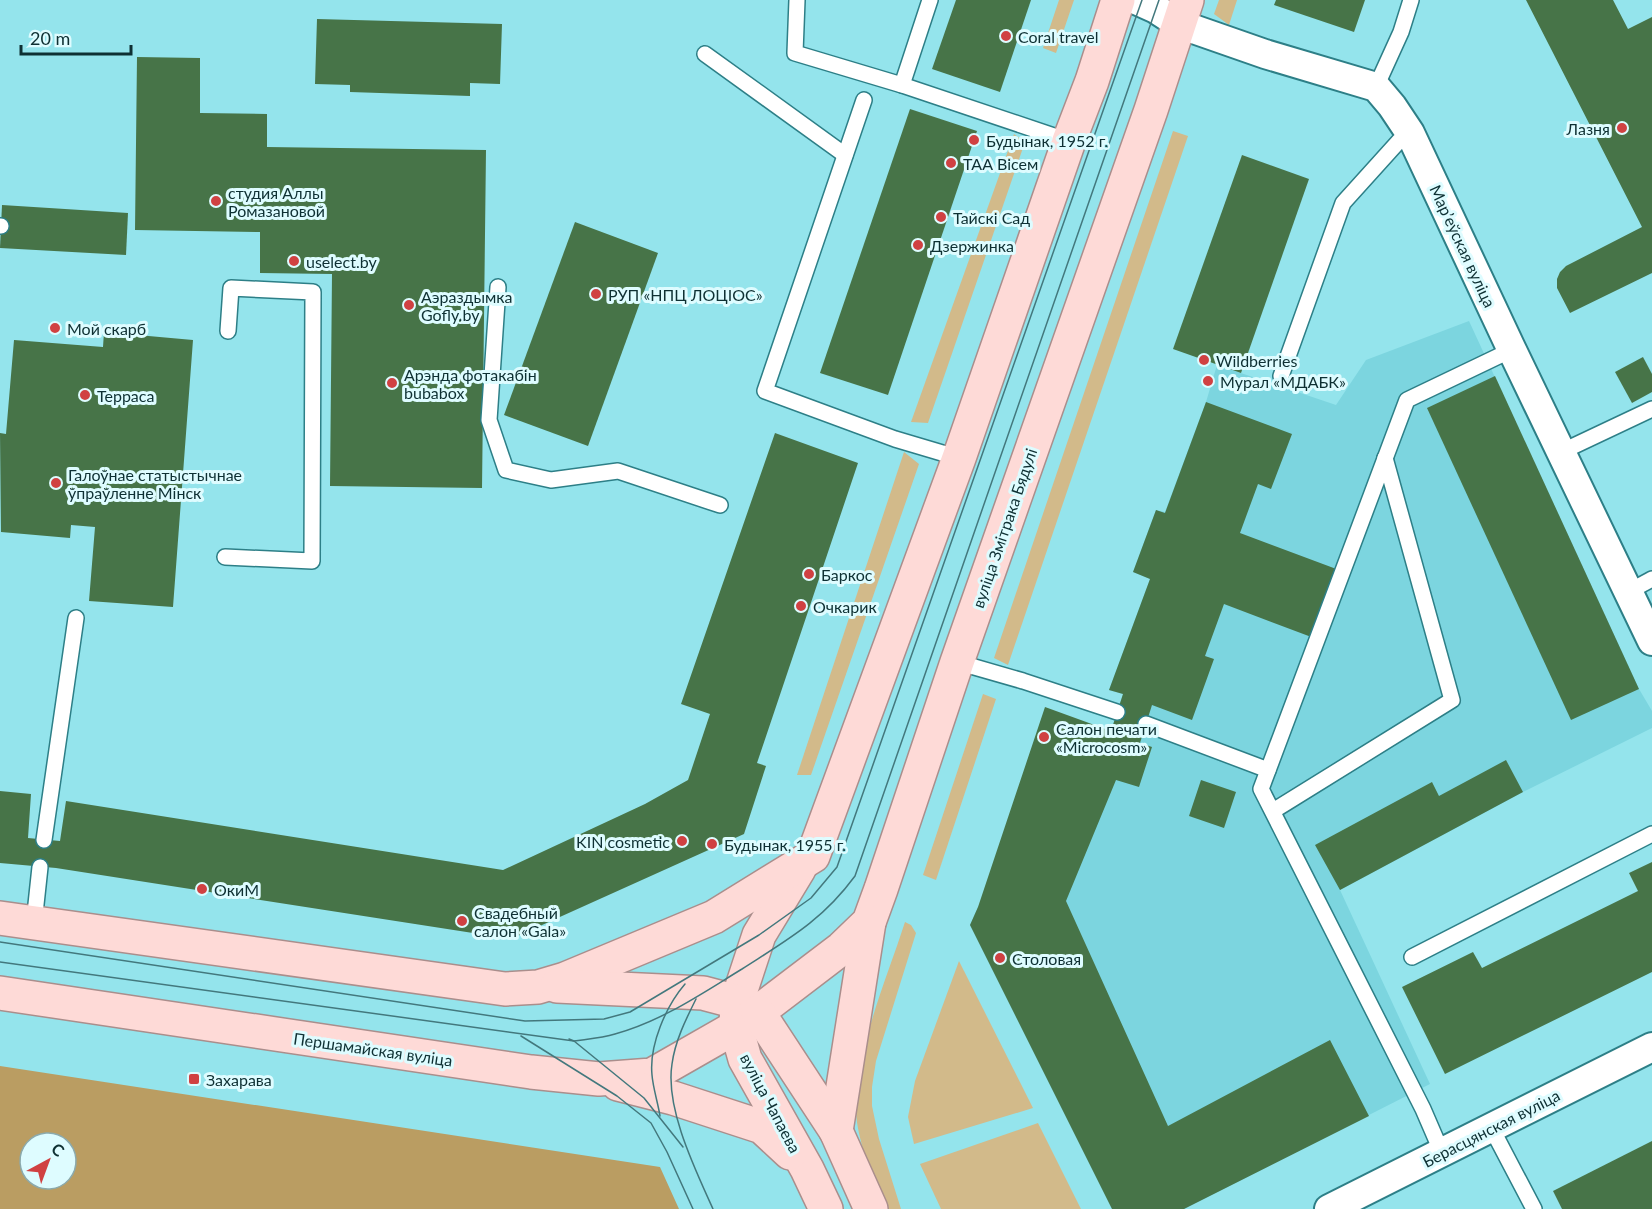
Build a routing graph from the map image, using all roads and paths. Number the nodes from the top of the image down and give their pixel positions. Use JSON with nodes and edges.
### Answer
{"nodes":[{"id":1,"x":797,"y":0,"type":"edge"},
{"id":2,"x":930,"y":0,"type":"edge"},
{"id":3,"x":1118,"y":0,"type":"edge"},
{"id":4,"x":1136,"y":0,"type":"edge"},
{"id":5,"x":1411,"y":0,"type":"edge"},
{"id":6,"x":1183,"y":12,"type":"edge"},
{"id":7,"x":705,"y":54,"type":"dead end"},
{"id":8,"x":902,"y":85,"type":"junction"},
{"id":9,"x":1376,"y":87,"type":"junction"},
{"id":10,"x":864,"y":100,"type":"dead end"},
{"id":11,"x":1410,"y":133,"type":"junction"},
{"id":12,"x":1069,"y":141,"type":"junction"},
{"id":13,"x":845,"y":155,"type":"junction"},
{"id":14,"x":498,"y":287,"type":"dead end"},
{"id":15,"x":228,"y":331,"type":"dead end"},
{"id":16,"x":1510,"y":346,"type":"junction"},
{"id":17,"x":1281,"y":376,"type":"dead end"},
{"id":18,"x":1652,"y":409,"type":"edge"},
{"id":19,"x":1561,"y":452,"type":"junction"},
{"id":20,"x":959,"y":458,"type":"junction"},
{"id":21,"x":1385,"y":458,"type":"junction"},
{"id":22,"x":720,"y":504,"type":"dead end"},
{"id":23,"x":225,"y":557,"type":"dead end"},
{"id":24,"x":1640,"y":586,"type":"edge"},
{"id":25,"x":76,"y":618,"type":"dead end"},
{"id":26,"x":1652,"y":641,"type":"edge"},
{"id":27,"x":957,"y":662,"type":"junction"},
{"id":28,"x":1117,"y":712,"type":"dead end"},
{"id":29,"x":1146,"y":724,"type":"dead end"},
{"id":30,"x":1268,"y":770,"type":"junction"},
{"id":31,"x":1273,"y":811,"type":"junction"},
{"id":32,"x":1652,"y":834,"type":"edge"},
{"id":33,"x":44,"y":840,"type":"dead end"},
{"id":34,"x":803,"y":862,"type":"junction"},
{"id":35,"x":40,"y":867,"type":"dead end"},
{"id":36,"x":0,"y":918,"type":"edge"},
{"id":37,"x":869,"y":922,"type":"junction"},
{"id":38,"x":34,"y":923,"type":"junction"},
{"id":39,"x":1412,"y":957,"type":"dead end"},
{"id":40,"x":545,"y":985,"type":"junction"},
{"id":41,"x":0,"y":993,"type":"edge"},
{"id":42,"x":744,"y":1014,"type":"junction"},
{"id":43,"x":1652,"y":1047,"type":"edge"},
{"id":44,"x":599,"y":1079,"type":"junction"},
{"id":45,"x":1492,"y":1129,"type":"junction"},
{"id":46,"x":836,"y":1131,"type":"junction"},
{"id":47,"x":1442,"y":1153,"type":"junction"},
{"id":48,"x":807,"y":1169,"type":"junction"},
{"id":49,"x":826,"y":1209,"type":"edge"},
{"id":50,"x":871,"y":1209,"type":"edge"},
{"id":51,"x":1329,"y":1209,"type":"edge"},
{"id":52,"x":1534,"y":1209,"type":"edge"}],
"edges":[{"from":1,"to":8,"type":"lane"},
{"from":2,"to":8,"type":"lane"},
{"from":3,"to":12,"type":"main road"},
{"from":4,"to":6,"type":"street"},
{"from":5,"to":9,"type":"lane"},
{"from":6,"to":9,"type":"street"},
{"from":6,"to":27,"type":"main road","name":"вуліца Змітрака Бядулі"},
{"from":7,"to":13,"type":"lane"},
{"from":8,"to":12,"type":"lane"},
{"from":9,"to":11,"type":"street","name":"Марʼеўская вуліца"},
{"from":10,"to":13,"type":"lane"},
{"from":11,"to":16,"type":"street","name":"Марʼеўская вуліца"},
{"from":11,"to":17,"type":"lane"},
{"from":12,"to":20,"type":"main road"},
{"from":13,"to":20,"type":"lane"},
{"from":14,"to":22,"type":"lane"},
{"from":15,"to":23,"type":"lane"},
{"from":16,"to":19,"type":"street","name":"Марʼеўская вуліца"},
{"from":16,"to":21,"type":"lane"},
{"from":18,"to":19,"type":"lane"},
{"from":19,"to":24,"type":"street","name":"Марʼеўская вуліца"},
{"from":20,"to":34,"type":"main road"},
{"from":21,"to":30,"type":"lane"},
{"from":21,"to":31,"type":"lane"},
{"from":24,"to":26,"type":"street","name":"Марʼеўская вуліца"},
{"from":25,"to":33,"type":"lane"},
{"from":27,"to":28,"type":"lane"},
{"from":27,"to":37,"type":"main road","name":"вуліца Змітрака Бядулі"},
{"from":29,"to":30,"type":"lane"},
{"from":30,"to":31,"type":"lane"},
{"from":31,"to":47,"type":"lane"},
{"from":32,"to":39,"type":"lane"},
{"from":34,"to":40,"type":"main road"},
{"from":34,"to":42,"type":"main road"},
{"from":35,"to":38,"type":"lane"},
{"from":36,"to":38,"type":"main road"},
{"from":37,"to":42,"type":"main road","name":"вуліца Змітрака Бядулі"},
{"from":37,"to":46,"type":"main road"},
{"from":38,"to":40,"type":"main road"},
{"from":40,"to":42,"type":"main road"},
{"from":41,"to":44,"type":"main road","name":"Першамайская вуліца"},
{"from":42,"to":44,"type":"main road","name":"Першамайская вуліца"},
{"from":42,"to":46,"type":"main road","name":"вуліца Чапаева"},
{"from":42,"to":48,"type":"main road","name":"вуліца Чапаева"},
{"from":43,"to":45,"type":"street","name":"Берасцянская вуліца"},
{"from":44,"to":48,"type":"main road"},
{"from":45,"to":47,"type":"street","name":"Берасцянская вуліца"},
{"from":45,"to":52,"type":"lane"},
{"from":46,"to":50,"type":"main road","name":"вуліца Чапаева"},
{"from":47,"to":51,"type":"street","name":"Берасцянская вуліца"},
{"from":48,"to":49,"type":"main road","name":"вуліца Чапаева"}]}
